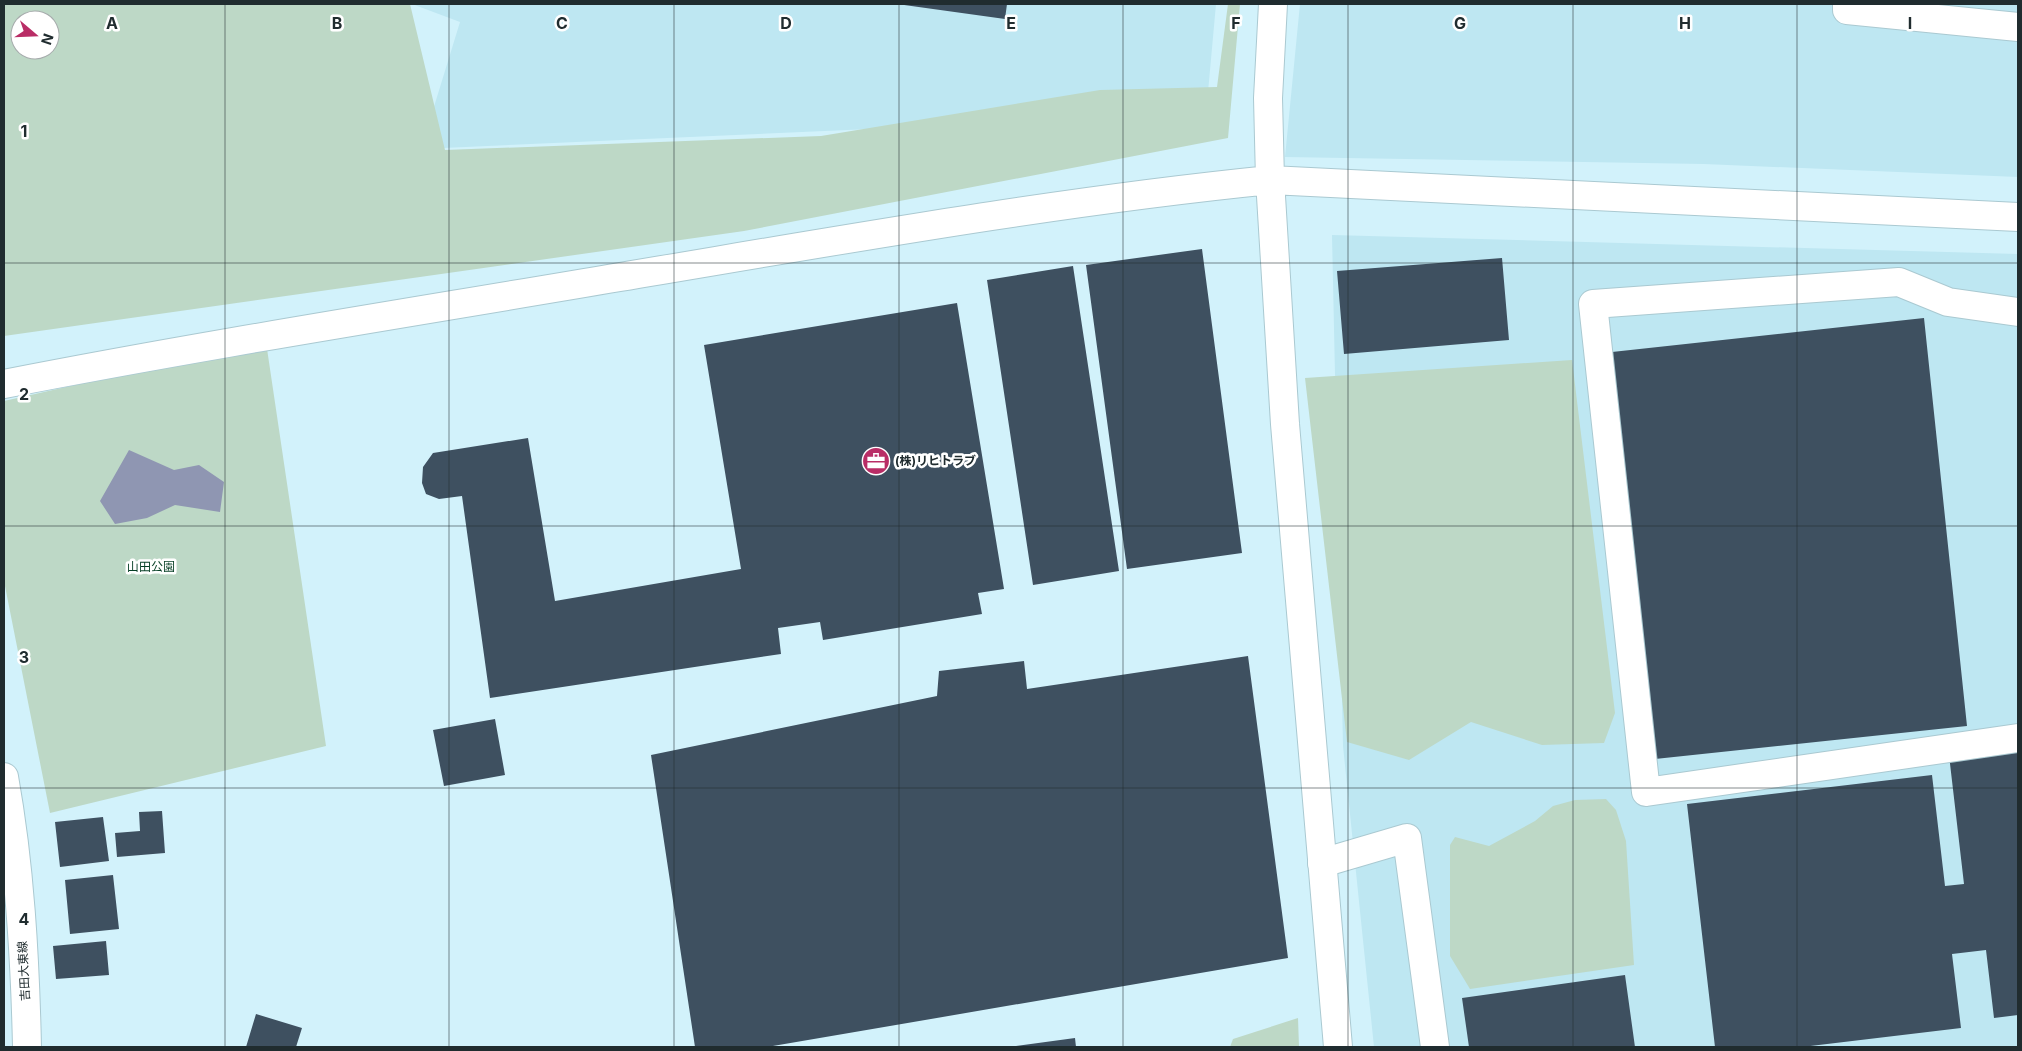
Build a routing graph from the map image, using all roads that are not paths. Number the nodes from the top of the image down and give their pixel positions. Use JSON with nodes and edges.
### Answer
{"nodes":[{"id":1,"x":1273,"y":4,"type":"edge"},
{"id":2,"x":1847,"y":4,"type":"edge"},
{"id":3,"x":2018,"y":28,"type":"edge"},
{"id":4,"x":1270,"y":180,"type":"junction"},
{"id":5,"x":2018,"y":217,"type":"edge"},
{"id":6,"x":2018,"y":312,"type":"edge"},
{"id":7,"x":4,"y":384,"type":"edge"},
{"id":8,"x":2018,"y":738,"type":"edge"},
{"id":9,"x":4,"y":777,"type":"edge"},
{"id":10,"x":1322,"y":863,"type":"junction"},
{"id":11,"x":26,"y":1047,"type":"edge"},
{"id":12,"x":1338,"y":1047,"type":"edge"},
{"id":13,"x":1435,"y":1047,"type":"edge"}],
"edges":[{"from":1,"to":4,"type":"street"},
{"from":2,"to":3,"type":"street"},
{"from":4,"to":5,"type":"street"},
{"from":4,"to":7,"type":"street"},
{"from":4,"to":10,"type":"street"},
{"from":6,"to":8,"type":"street"},
{"from":9,"to":11,"type":"street","name":"吉田大東線"},
{"from":10,"to":12,"type":"street"},
{"from":10,"to":13,"type":"street"}]}
